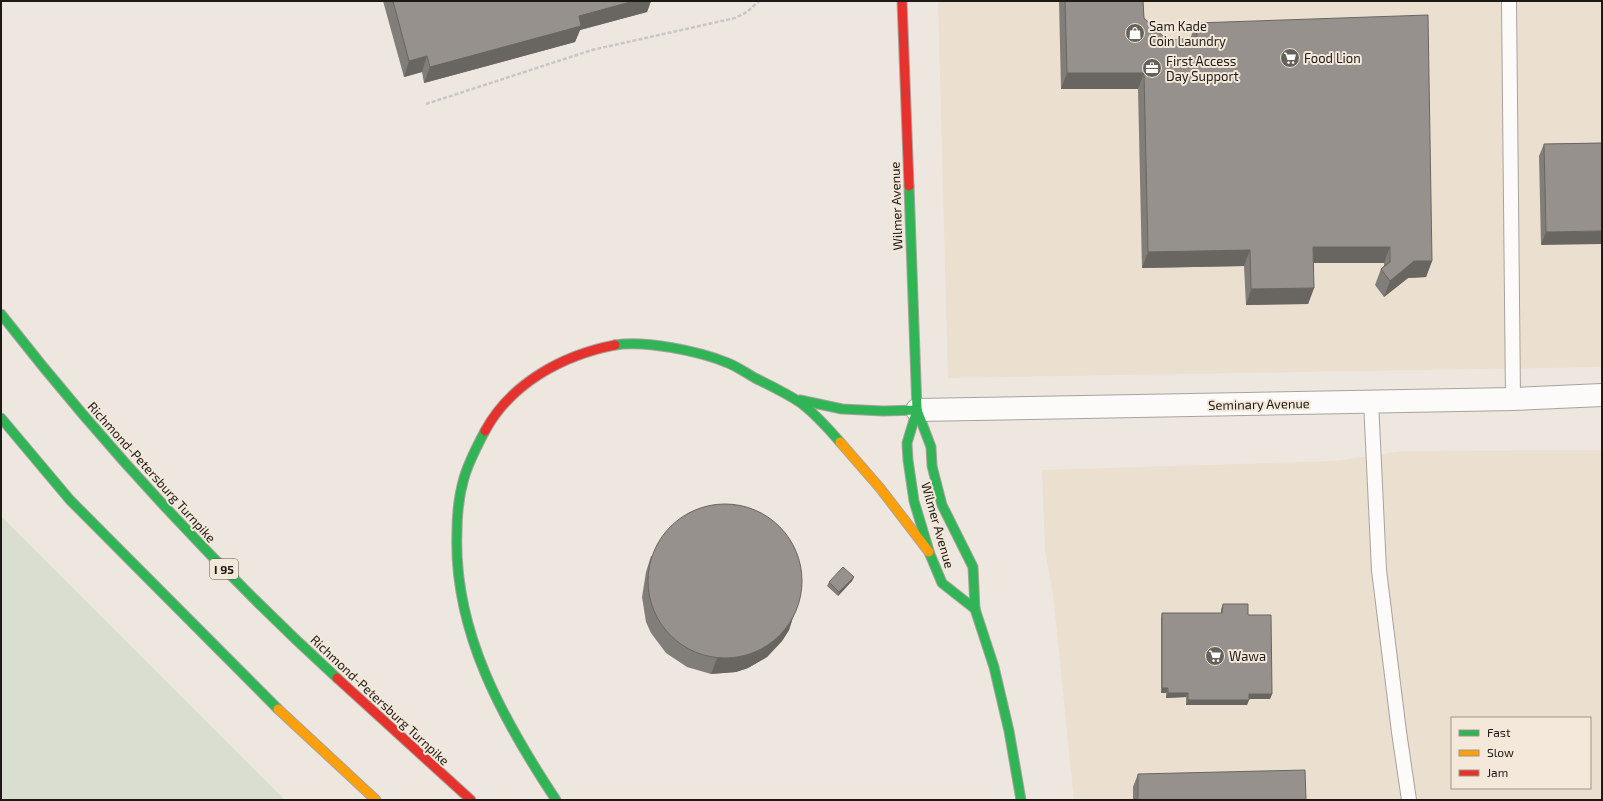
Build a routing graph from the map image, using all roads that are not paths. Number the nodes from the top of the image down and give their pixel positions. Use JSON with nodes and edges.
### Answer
{"nodes":[{"id":1,"x":902,"y":1,"type":"edge"},
{"id":2,"x":1509,"y":1,"type":"edge"},
{"id":3,"x":1,"y":314,"type":"edge"},
{"id":4,"x":1602,"y":395,"type":"edge"},
{"id":5,"x":795,"y":399,"type":"junction"},
{"id":6,"x":1513,"y":399,"type":"junction"},
{"id":7,"x":1371,"y":401,"type":"junction"},
{"id":8,"x":917,"y":410,"type":"junction"},
{"id":9,"x":1,"y":418,"type":"edge"},
{"id":10,"x":929,"y":552,"type":"junction"},
{"id":11,"x":975,"y":609,"type":"junction"},
{"id":12,"x":1017,"y":775,"type":"junction"},
{"id":13,"x":1011,"y":794,"type":"dead end"},
{"id":14,"x":376,"y":800,"type":"edge"},
{"id":15,"x":471,"y":800,"type":"edge"},
{"id":16,"x":556,"y":800,"type":"edge"},
{"id":17,"x":1021,"y":800,"type":"edge"},
{"id":18,"x":1409,"y":800,"type":"edge"}],
"edges":[{"from":1,"to":8,"type":"main road","name":"Wilmer Avenue"},
{"from":2,"to":6,"type":"lane"},
{"from":3,"to":15,"type":"main road","name":"Richmond-Petersburg Turnpike","number":"I 95"},
{"from":4,"to":6,"type":"street","name":"Seminary Avenue"},
{"from":5,"to":8,"type":"main road"},
{"from":5,"to":10,"type":"main road"},
{"from":5,"to":16,"type":"main road"},
{"from":6,"to":7,"type":"street","name":"Seminary Avenue"},
{"from":7,"to":8,"type":"street","name":"Seminary Avenue"},
{"from":7,"to":18,"type":"lane"},
{"from":8,"to":10,"type":"main road","name":"Wilmer Avenue"},
{"from":8,"to":11,"type":"main road","name":"Wilmer Avenue"},
{"from":9,"to":14,"type":"main road"},
{"from":10,"to":11,"type":"main road","name":"Wilmer Avenue"},
{"from":11,"to":12,"type":"main road","name":"Wilmer Avenue"},
{"from":12,"to":13,"type":"main road"},
{"from":12,"to":17,"type":"main road","name":"Wilmer Avenue"}]}
